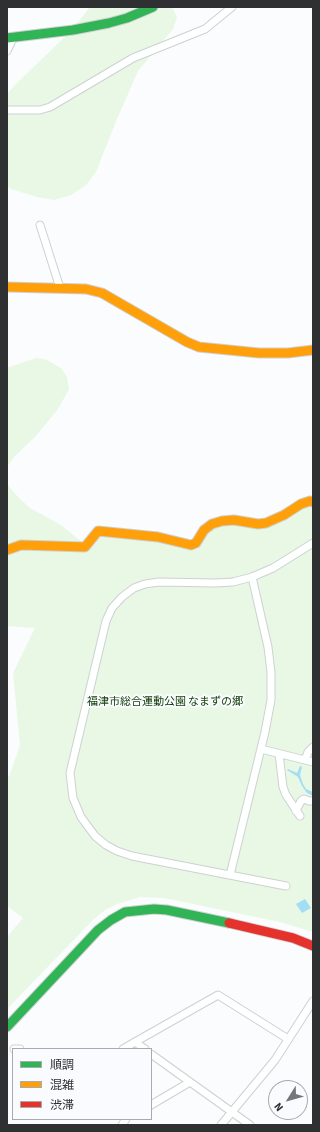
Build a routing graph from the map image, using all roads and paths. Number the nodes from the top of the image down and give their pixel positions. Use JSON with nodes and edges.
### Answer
{"nodes":[{"id":1,"x":153,"y":7,"type":"edge"},
{"id":2,"x":232,"y":7,"type":"edge"},
{"id":3,"x":10,"y":38,"type":"edge"},
{"id":4,"x":7,"y":50,"type":"edge"},
{"id":5,"x":7,"y":110,"type":"edge"},
{"id":6,"x":40,"y":225,"type":"dead end"},
{"id":7,"x":7,"y":287,"type":"edge"},
{"id":8,"x":60,"y":288,"type":"junction"},
{"id":9,"x":313,"y":350,"type":"edge"},
{"id":10,"x":313,"y":502,"type":"edge"},
{"id":11,"x":313,"y":542,"type":"edge"},
{"id":12,"x":7,"y":550,"type":"edge"},
{"id":13,"x":252,"y":577,"type":"junction"},
{"id":14,"x":313,"y":748,"type":"edge"},
{"id":15,"x":261,"y":749,"type":"junction"},
{"id":16,"x":279,"y":754,"type":"junction"},
{"id":17,"x":305,"y":760,"type":"junction"},
{"id":18,"x":313,"y":762,"type":"edge"},
{"id":19,"x":313,"y":801,"type":"edge"},
{"id":20,"x":230,"y":875,"type":"junction"},
{"id":21,"x":286,"y":886,"type":"dead end"},
{"id":22,"x":313,"y":946,"type":"edge"},
{"id":23,"x":313,"y":1001,"type":"edge"},
{"id":24,"x":7,"y":1027,"type":"edge"},
{"id":25,"x":288,"y":1039,"type":"junction"},
{"id":26,"x":135,"y":1042,"type":"junction"},
{"id":27,"x":125,"y":1048,"type":"edge"},
{"id":28,"x":144,"y":1048,"type":"edge"},
{"id":29,"x":152,"y":1055,"type":"edge"},
{"id":30,"x":190,"y":1082,"type":"junction"},
{"id":31,"x":152,"y":1104,"type":"edge"},
{"id":32,"x":232,"y":1113,"type":"junction"},
{"id":33,"x":221,"y":1125,"type":"edge"},
{"id":34,"x":250,"y":1125,"type":"edge"}],
"edges":[{"from":1,"to":3,"type":"street"},
{"from":2,"to":5,"type":"street"},
{"from":3,"to":4,"type":"street"},
{"from":6,"to":8,"type":"street"},
{"from":7,"to":8,"type":"street"},
{"from":8,"to":9,"type":"street"},
{"from":10,"to":12,"type":"street"},
{"from":11,"to":13,"type":"street"},
{"from":13,"to":15,"type":"street"},
{"from":13,"to":20,"type":"street"},
{"from":14,"to":17,"type":"street"},
{"from":15,"to":16,"type":"street"},
{"from":15,"to":20,"type":"street"},
{"from":16,"to":17,"type":"street"},
{"from":16,"to":19,"type":"street"},
{"from":17,"to":18,"type":"street"},
{"from":20,"to":21,"type":"street"},
{"from":22,"to":24,"type":"street"},
{"from":23,"to":25,"type":"street"},
{"from":25,"to":26,"type":"street"},
{"from":25,"to":32,"type":"street"},
{"from":26,"to":27,"type":"street"},
{"from":26,"to":28,"type":"street"},
{"from":29,"to":30,"type":"street"},
{"from":30,"to":31,"type":"street"},
{"from":30,"to":32,"type":"street"},
{"from":32,"to":33,"type":"street"},
{"from":32,"to":34,"type":"street"}]}
